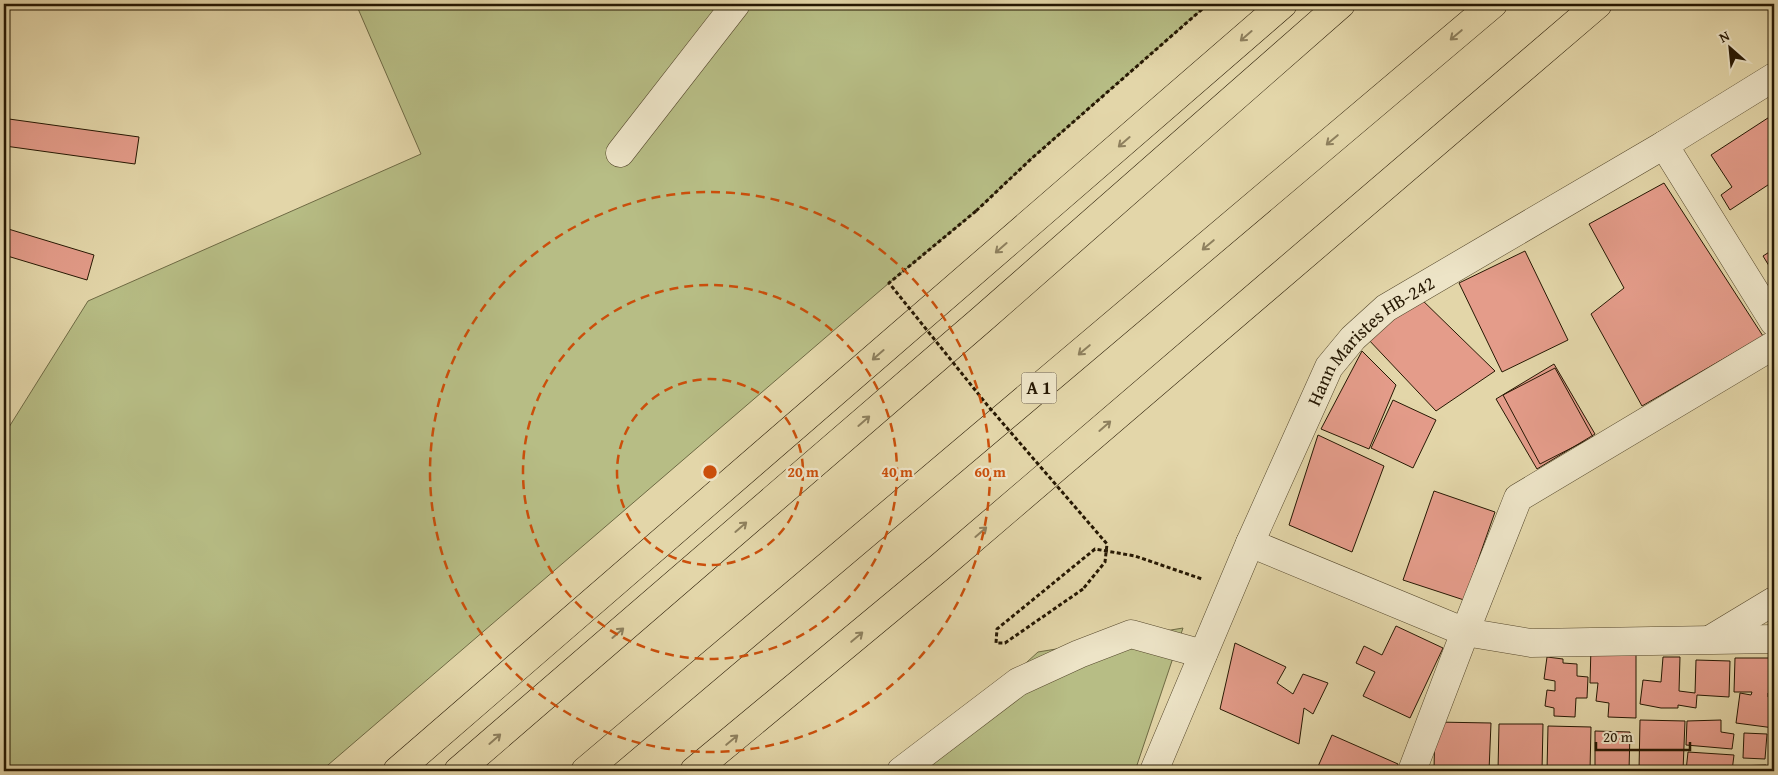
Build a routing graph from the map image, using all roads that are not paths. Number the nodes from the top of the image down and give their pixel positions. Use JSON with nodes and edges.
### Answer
{"nodes":[{"id":1,"x":736,"y":4,"type":"edge"},
{"id":2,"x":1283,"y":4,"type":"edge"},
{"id":3,"x":1341,"y":4,"type":"edge"},
{"id":4,"x":1493,"y":4,"type":"edge"},
{"id":5,"x":1598,"y":4,"type":"edge"},
{"id":6,"x":1774,"y":76,"type":"edge"},
{"id":7,"x":1664,"y":145,"type":"junction"},
{"id":8,"x":620,"y":153,"type":"dead end"},
{"id":9,"x":1774,"y":322,"type":"edge"},
{"id":10,"x":1774,"y":345,"type":"edge"},
{"id":11,"x":1250,"y":543,"type":"junction"},
{"id":12,"x":1774,"y":601,"type":"edge"},
{"id":13,"x":1465,"y":632,"type":"junction"},
{"id":14,"x":1774,"y":639,"type":"edge"},
{"id":15,"x":1710,"y":640,"type":"junction"},
{"id":16,"x":1203,"y":654,"type":"junction"},
{"id":17,"x":397,"y":771,"type":"edge"},
{"id":18,"x":458,"y":771,"type":"edge"},
{"id":19,"x":585,"y":771,"type":"edge"},
{"id":20,"x":694,"y":771,"type":"edge"},
{"id":21,"x":901,"y":771,"type":"edge"},
{"id":22,"x":1154,"y":771,"type":"edge"},
{"id":23,"x":1412,"y":771,"type":"edge"}],
"edges":[{"from":1,"to":8,"type":"street"},
{"from":2,"to":17,"type":"highway","one_way":true},
{"from":18,"to":3,"type":"highway","one_way":true},
{"from":4,"to":19,"type":"highway","number":"A 1","one_way":true},
{"from":20,"to":5,"type":"highway","one_way":true},
{"from":6,"to":7,"type":"street","name":"Hann Maristes HB-242"},
{"from":7,"to":9,"type":"street"},
{"from":7,"to":11,"type":"street","name":"Hann Maristes HB-242"},
{"from":10,"to":13,"type":"street"},
{"from":11,"to":13,"type":"street"},
{"from":11,"to":16,"type":"street","name":"Hann Maristes HB-242"},
{"from":12,"to":15,"type":"street"},
{"from":13,"to":15,"type":"street"},
{"from":13,"to":23,"type":"street"},
{"from":14,"to":15,"type":"street"},
{"from":16,"to":21,"type":"street"},
{"from":16,"to":22,"type":"street","name":"Hann Maristes HB-242"}]}
